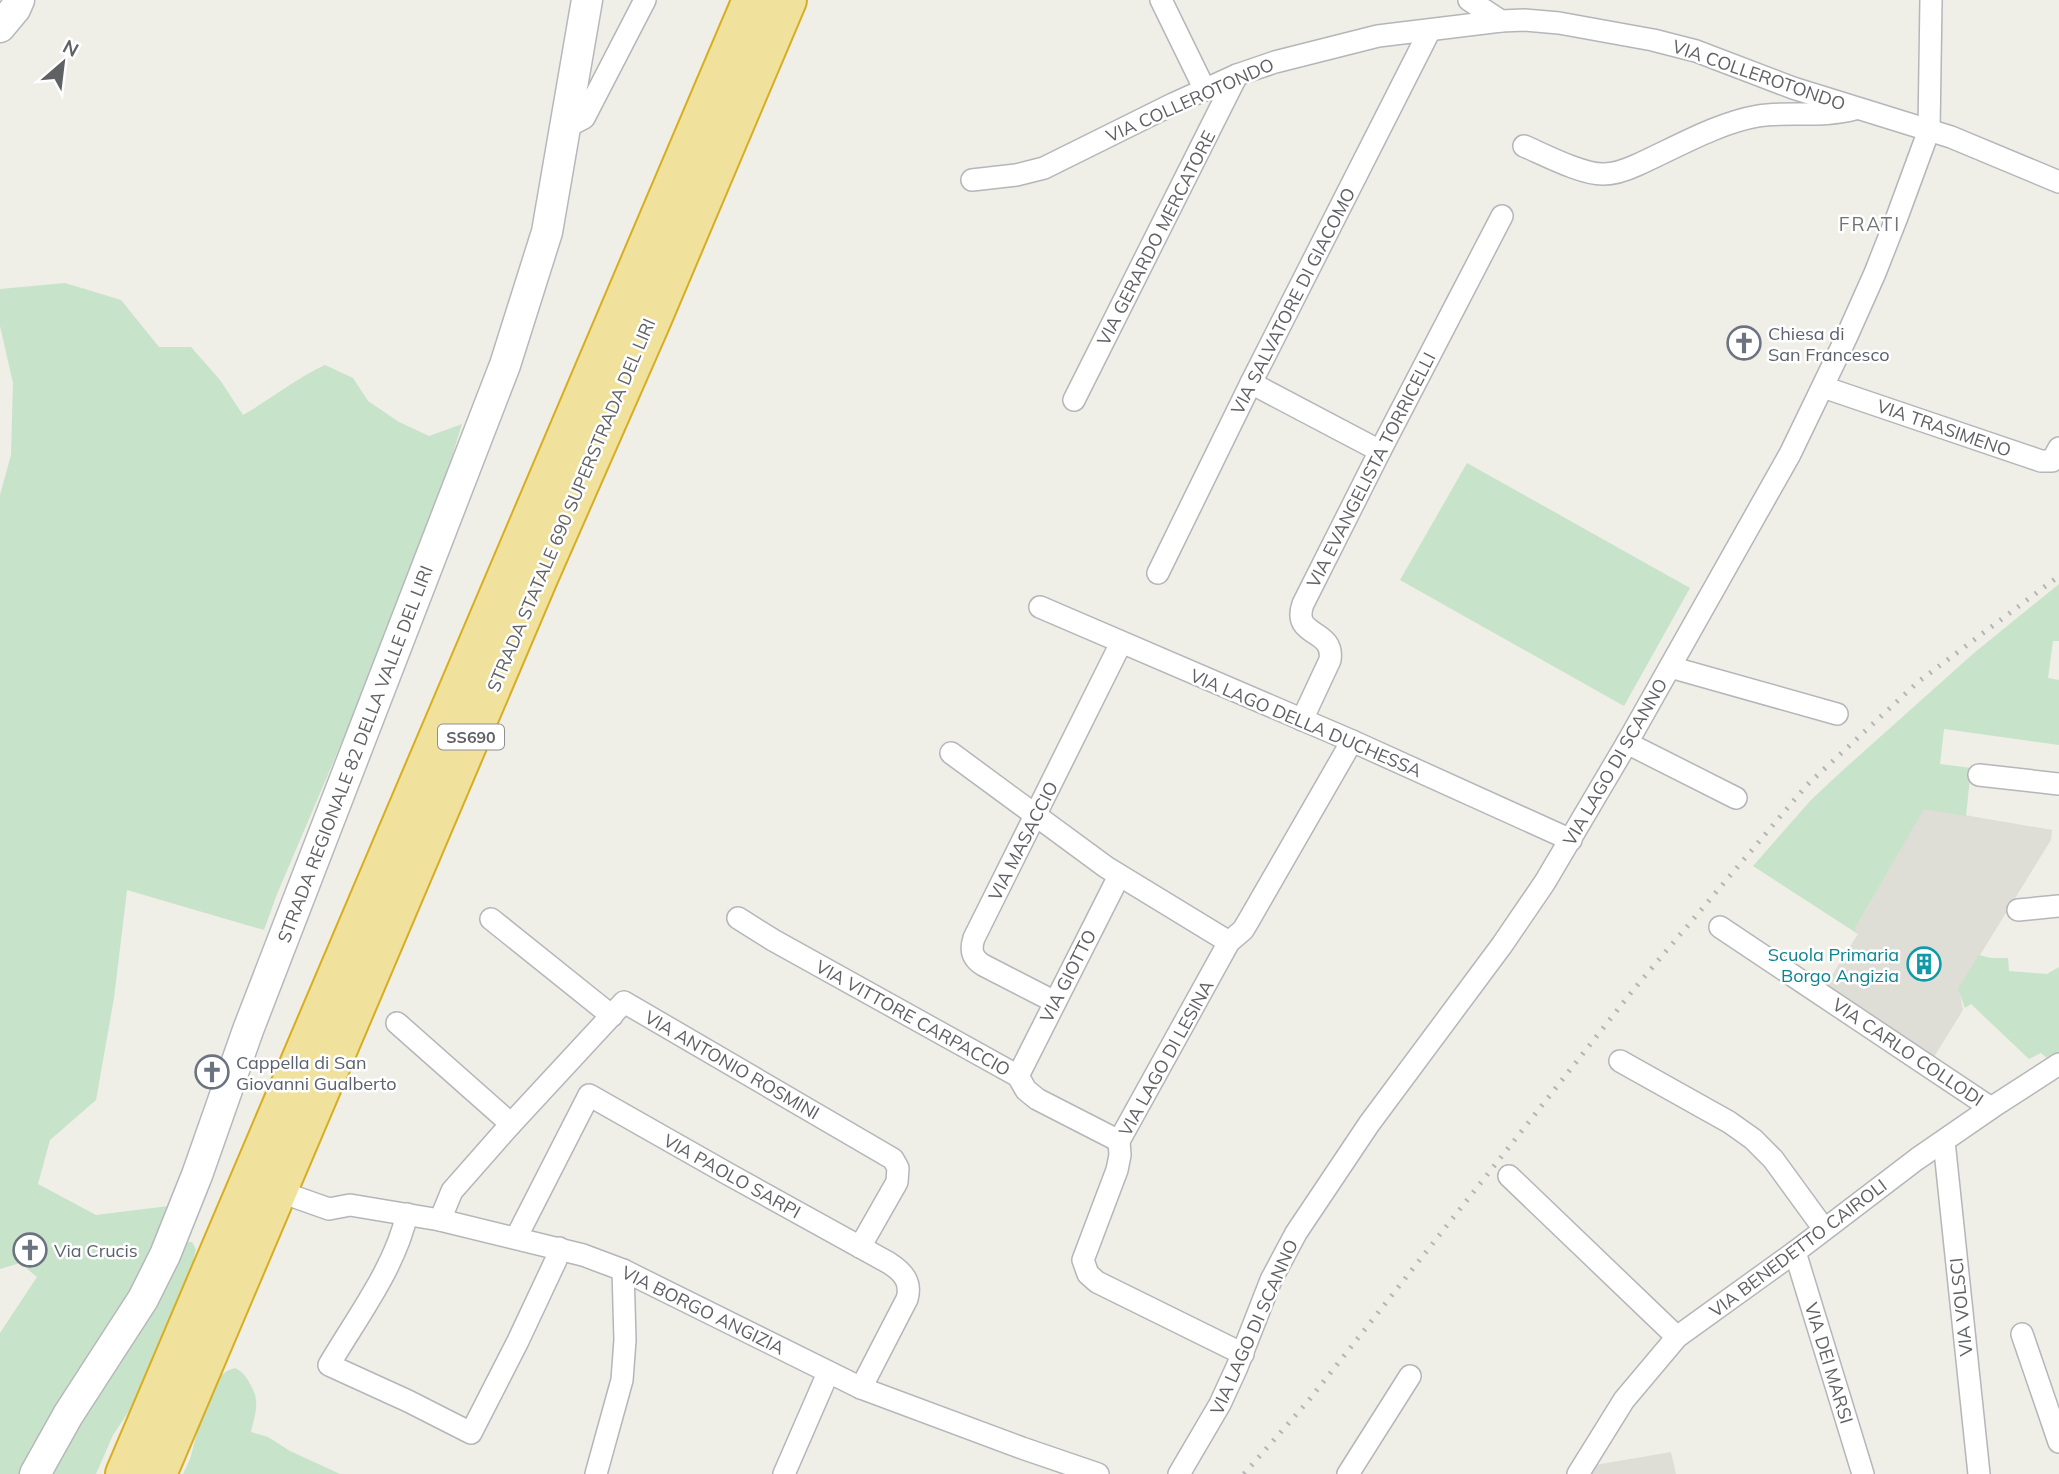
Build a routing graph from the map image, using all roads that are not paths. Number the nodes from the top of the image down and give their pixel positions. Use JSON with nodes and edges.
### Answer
{"nodes":[{"id":1,"x":19,"y":0,"type":"edge"},
{"id":2,"x":587,"y":0,"type":"edge"},
{"id":3,"x":646,"y":0,"type":"edge"},
{"id":4,"x":752,"y":0,"type":"edge"},
{"id":5,"x":787,"y":0,"type":"edge"},
{"id":6,"x":1161,"y":0,"type":"edge"},
{"id":7,"x":1469,"y":0,"type":"edge"},
{"id":8,"x":1931,"y":0,"type":"edge"},
{"id":9,"x":1501,"y":21,"type":"junction"},
{"id":10,"x":0,"y":27,"type":"edge"},
{"id":11,"x":1430,"y":30,"type":"junction"},
{"id":12,"x":1237,"y":75,"type":"junction"},
{"id":13,"x":1205,"y":90,"type":"junction"},
{"id":14,"x":1859,"y":108,"type":"junction"},
{"id":15,"x":565,"y":128,"type":"junction"},
{"id":16,"x":1929,"y":130,"type":"junction"},
{"id":17,"x":1524,"y":146,"type":"dead end"},
{"id":18,"x":972,"y":180,"type":"dead end"},
{"id":19,"x":2059,"y":182,"type":"edge"},
{"id":20,"x":1502,"y":216,"type":"dead end"},
{"id":21,"x":1251,"y":383,"type":"junction"},
{"id":22,"x":1823,"y":387,"type":"junction"},
{"id":23,"x":1074,"y":400,"type":"dead end"},
{"id":24,"x":2059,"y":448,"type":"edge"},
{"id":25,"x":1380,"y":450,"type":"junction"},
{"id":26,"x":1158,"y":573,"type":"dead end"},
{"id":27,"x":1040,"y":607,"type":"dead end"},
{"id":28,"x":1121,"y":643,"type":"junction"},
{"id":29,"x":1670,"y":667,"type":"junction"},
{"id":30,"x":1837,"y":714,"type":"dead end"},
{"id":31,"x":1302,"y":720,"type":"junction"},
{"id":32,"x":1352,"y":741,"type":"junction"},
{"id":33,"x":1627,"y":743,"type":"junction"},
{"id":34,"x":951,"y":753,"type":"dead end"},
{"id":35,"x":1979,"y":775,"type":"dead end"},
{"id":36,"x":2059,"y":784,"type":"edge"},
{"id":37,"x":1736,"y":798,"type":"dead end"},
{"id":38,"x":1037,"y":815,"type":"junction"},
{"id":39,"x":1571,"y":840,"type":"junction"},
{"id":40,"x":1119,"y":876,"type":"junction"},
{"id":41,"x":2059,"y":906,"type":"edge"},
{"id":42,"x":2018,"y":910,"type":"dead end"},
{"id":43,"x":738,"y":918,"type":"dead end"},
{"id":44,"x":491,"y":919,"type":"dead end"},
{"id":45,"x":1720,"y":927,"type":"dead end"},
{"id":46,"x":1229,"y":942,"type":"junction"},
{"id":47,"x":1055,"y":1002,"type":"junction"},
{"id":48,"x":612,"y":1016,"type":"junction"},
{"id":49,"x":397,"y":1023,"type":"dead end"},
{"id":50,"x":1620,"y":1061,"type":"dead end"},
{"id":51,"x":2059,"y":1064,"type":"edge"},
{"id":52,"x":1018,"y":1076,"type":"junction"},
{"id":53,"x":1992,"y":1108,"type":"junction"},
{"id":54,"x":511,"y":1124,"type":"junction"},
{"id":55,"x":1944,"y":1140,"type":"junction"},
{"id":56,"x":1119,"y":1141,"type":"junction"},
{"id":57,"x":1509,"y":1176,"type":"dead end"},
{"id":58,"x":295,"y":1197,"type":"dead end"},
{"id":59,"x":407,"y":1214,"type":"junction"},
{"id":60,"x":440,"y":1220,"type":"junction"},
{"id":61,"x":1824,"y":1229,"type":"junction"},
{"id":62,"x":516,"y":1238,"type":"junction"},
{"id":63,"x":860,"y":1247,"type":"junction"},
{"id":64,"x":559,"y":1248,"type":"junction"},
{"id":65,"x":1796,"y":1252,"type":"junction"},
{"id":66,"x":623,"y":1270,"type":"junction"},
{"id":67,"x":2022,"y":1334,"type":"dead end"},
{"id":68,"x":1677,"y":1337,"type":"junction"},
{"id":69,"x":1243,"y":1354,"type":"junction"},
{"id":70,"x":828,"y":1373,"type":"junction"},
{"id":71,"x":1410,"y":1376,"type":"dead end"},
{"id":72,"x":862,"y":1388,"type":"junction"},
{"id":73,"x":2059,"y":1442,"type":"edge"},
{"id":74,"x":1073,"y":1470,"type":"edge"},
{"id":75,"x":35,"y":1474,"type":"edge"},
{"id":76,"x":125,"y":1474,"type":"edge"},
{"id":77,"x":157,"y":1474,"type":"edge"},
{"id":78,"x":596,"y":1474,"type":"edge"},
{"id":79,"x":784,"y":1474,"type":"edge"},
{"id":80,"x":1098,"y":1474,"type":"edge"},
{"id":81,"x":1179,"y":1474,"type":"edge"},
{"id":82,"x":1348,"y":1474,"type":"edge"},
{"id":83,"x":1578,"y":1474,"type":"edge"},
{"id":84,"x":1863,"y":1474,"type":"edge"},
{"id":85,"x":1979,"y":1474,"type":"edge"}],
"edges":[{"from":1,"to":10,"type":"main road"},
{"from":2,"to":15,"type":"main road","name":"STRADA REGIONALE 82 DELLA VALLE DEL LIRI"},
{"from":3,"to":15,"type":"street"},
{"from":4,"to":76,"type":"highway","name":"STRADA STATALE 690 SUPERSTRADA DEL LIRI","number":"SS690"},
{"from":5,"to":77,"type":"highway","name":"STRADA STATALE 690 SUPERSTRADA DEL LIRI","number":"SS690"},
{"from":6,"to":13,"type":"street"},
{"from":7,"to":9,"type":"street"},
{"from":8,"to":16,"type":"street","name":"VIA LAGO DI SCANNO"},
{"from":9,"to":11,"type":"street","name":"VIA COLLEROTONDO"},
{"from":9,"to":14,"type":"street","name":"VIA COLLEROTONDO"},
{"from":11,"to":12,"type":"street","name":"VIA COLLEROTONDO"},
{"from":11,"to":21,"type":"street","name":"VIA SALVATORE DI GIACOMO"},
{"from":12,"to":13,"type":"street","name":"VIA COLLEROTONDO"},
{"from":12,"to":23,"type":"street","name":"VIA GERARDO MERCATORE"},
{"from":13,"to":18,"type":"street","name":"VIA COLLEROTONDO"},
{"from":14,"to":16,"type":"street","name":"VIA COLLEROTONDO"},
{"from":14,"to":17,"type":"street"},
{"from":15,"to":75,"type":"main road","name":"STRADA REGIONALE 82 DELLA VALLE DEL LIRI"},
{"from":16,"to":19,"type":"street","name":"VIA COLLEROTONDO"},
{"from":16,"to":22,"type":"street","name":"VIA LAGO DI SCANNO"},
{"from":20,"to":25,"type":"street","name":"VIA EVANGELISTA TORRICELLI"},
{"from":21,"to":25,"type":"street"},
{"from":21,"to":26,"type":"street","name":"VIA SALVATORE DI GIACOMO"},
{"from":22,"to":24,"type":"street","name":"VIA TRASIMENO"},
{"from":22,"to":29,"type":"street","name":"VIA LAGO DI SCANNO"},
{"from":25,"to":31,"type":"street","name":"VIA EVANGELISTA TORRICELLI"},
{"from":27,"to":28,"type":"street","name":"VIA LAGO DELLA DUCHESSA"},
{"from":28,"to":31,"type":"street","name":"VIA LAGO DELLA DUCHESSA"},
{"from":28,"to":38,"type":"street","name":"VIA MASACCIO"},
{"from":29,"to":30,"type":"street"},
{"from":29,"to":33,"type":"street","name":"VIA LAGO DI SCANNO"},
{"from":31,"to":32,"type":"street","name":"VIA LAGO DELLA DUCHESSA"},
{"from":32,"to":39,"type":"street","name":"VIA LAGO DELLA DUCHESSA"},
{"from":32,"to":46,"type":"street","name":"VIA LAGO DI LESINA"},
{"from":33,"to":37,"type":"street"},
{"from":33,"to":39,"type":"street","name":"VIA LAGO DI SCANNO"},
{"from":34,"to":38,"type":"street"},
{"from":35,"to":36,"type":"street"},
{"from":38,"to":40,"type":"street"},
{"from":38,"to":47,"type":"street","name":"VIA MASACCIO"},
{"from":39,"to":69,"type":"street","name":"VIA LAGO DI SCANNO"},
{"from":40,"to":46,"type":"street"},
{"from":40,"to":47,"type":"street","name":"VIA GIOTTO"},
{"from":41,"to":42,"type":"street"},
{"from":43,"to":52,"type":"street","name":"VIA VITTORE CARPACCIO"},
{"from":44,"to":48,"type":"street"},
{"from":45,"to":53,"type":"street","name":"VIA CARLO COLLODI"},
{"from":46,"to":56,"type":"street","name":"VIA LAGO DI LESINA"},
{"from":47,"to":52,"type":"street","name":"VIA GIOTTO"},
{"from":48,"to":54,"type":"street"},
{"from":48,"to":63,"type":"street","name":"VIA ANTONIO ROSMINI"},
{"from":49,"to":54,"type":"street"},
{"from":50,"to":61,"type":"street"},
{"from":51,"to":53,"type":"street","name":"VIA BENEDETTO CAIROLI"},
{"from":52,"to":56,"type":"street","name":"VIA VITTORE CARPACCIO"},
{"from":53,"to":55,"type":"street","name":"VIA BENEDETTO CAIROLI"},
{"from":54,"to":60,"type":"street"},
{"from":55,"to":61,"type":"street","name":"VIA BENEDETTO CAIROLI"},
{"from":55,"to":85,"type":"street","name":"VIA VOLSCI"},
{"from":56,"to":69,"type":"street","name":"VIA LAGO DI LESINA"},
{"from":57,"to":68,"type":"street"},
{"from":58,"to":59,"type":"street","name":"VIA BORGO ANGIZIA"},
{"from":59,"to":60,"type":"street","name":"VIA BORGO ANGIZIA"},
{"from":59,"to":64,"type":"street"},
{"from":60,"to":62,"type":"street","name":"VIA BORGO ANGIZIA"},
{"from":61,"to":65,"type":"street","name":"VIA BENEDETTO CAIROLI"},
{"from":62,"to":63,"type":"street","name":"VIA PAOLO SARPI"},
{"from":62,"to":64,"type":"street","name":"VIA BORGO ANGIZIA"},
{"from":63,"to":72,"type":"street","name":"VIA PAOLO SARPI"},
{"from":64,"to":66,"type":"street","name":"VIA BORGO ANGIZIA"},
{"from":65,"to":68,"type":"street","name":"VIA BENEDETTO CAIROLI"},
{"from":65,"to":84,"type":"street","name":"VIA DEI MARSI"},
{"from":66,"to":70,"type":"street","name":"VIA BORGO ANGIZIA"},
{"from":66,"to":78,"type":"street"},
{"from":67,"to":73,"type":"street"},
{"from":68,"to":83,"type":"street","name":"VIA BENEDETTO CAIROLI"},
{"from":69,"to":81,"type":"street","name":"VIA LAGO DI SCANNO"},
{"from":70,"to":72,"type":"street","name":"VIA BORGO ANGIZIA"},
{"from":70,"to":79,"type":"street"},
{"from":71,"to":82,"type":"street"},
{"from":72,"to":74,"type":"street","name":"VIA BORGO ANGIZIA"},
{"from":74,"to":80,"type":"street","name":"VIA BORGO ANGIZIA"}]}
